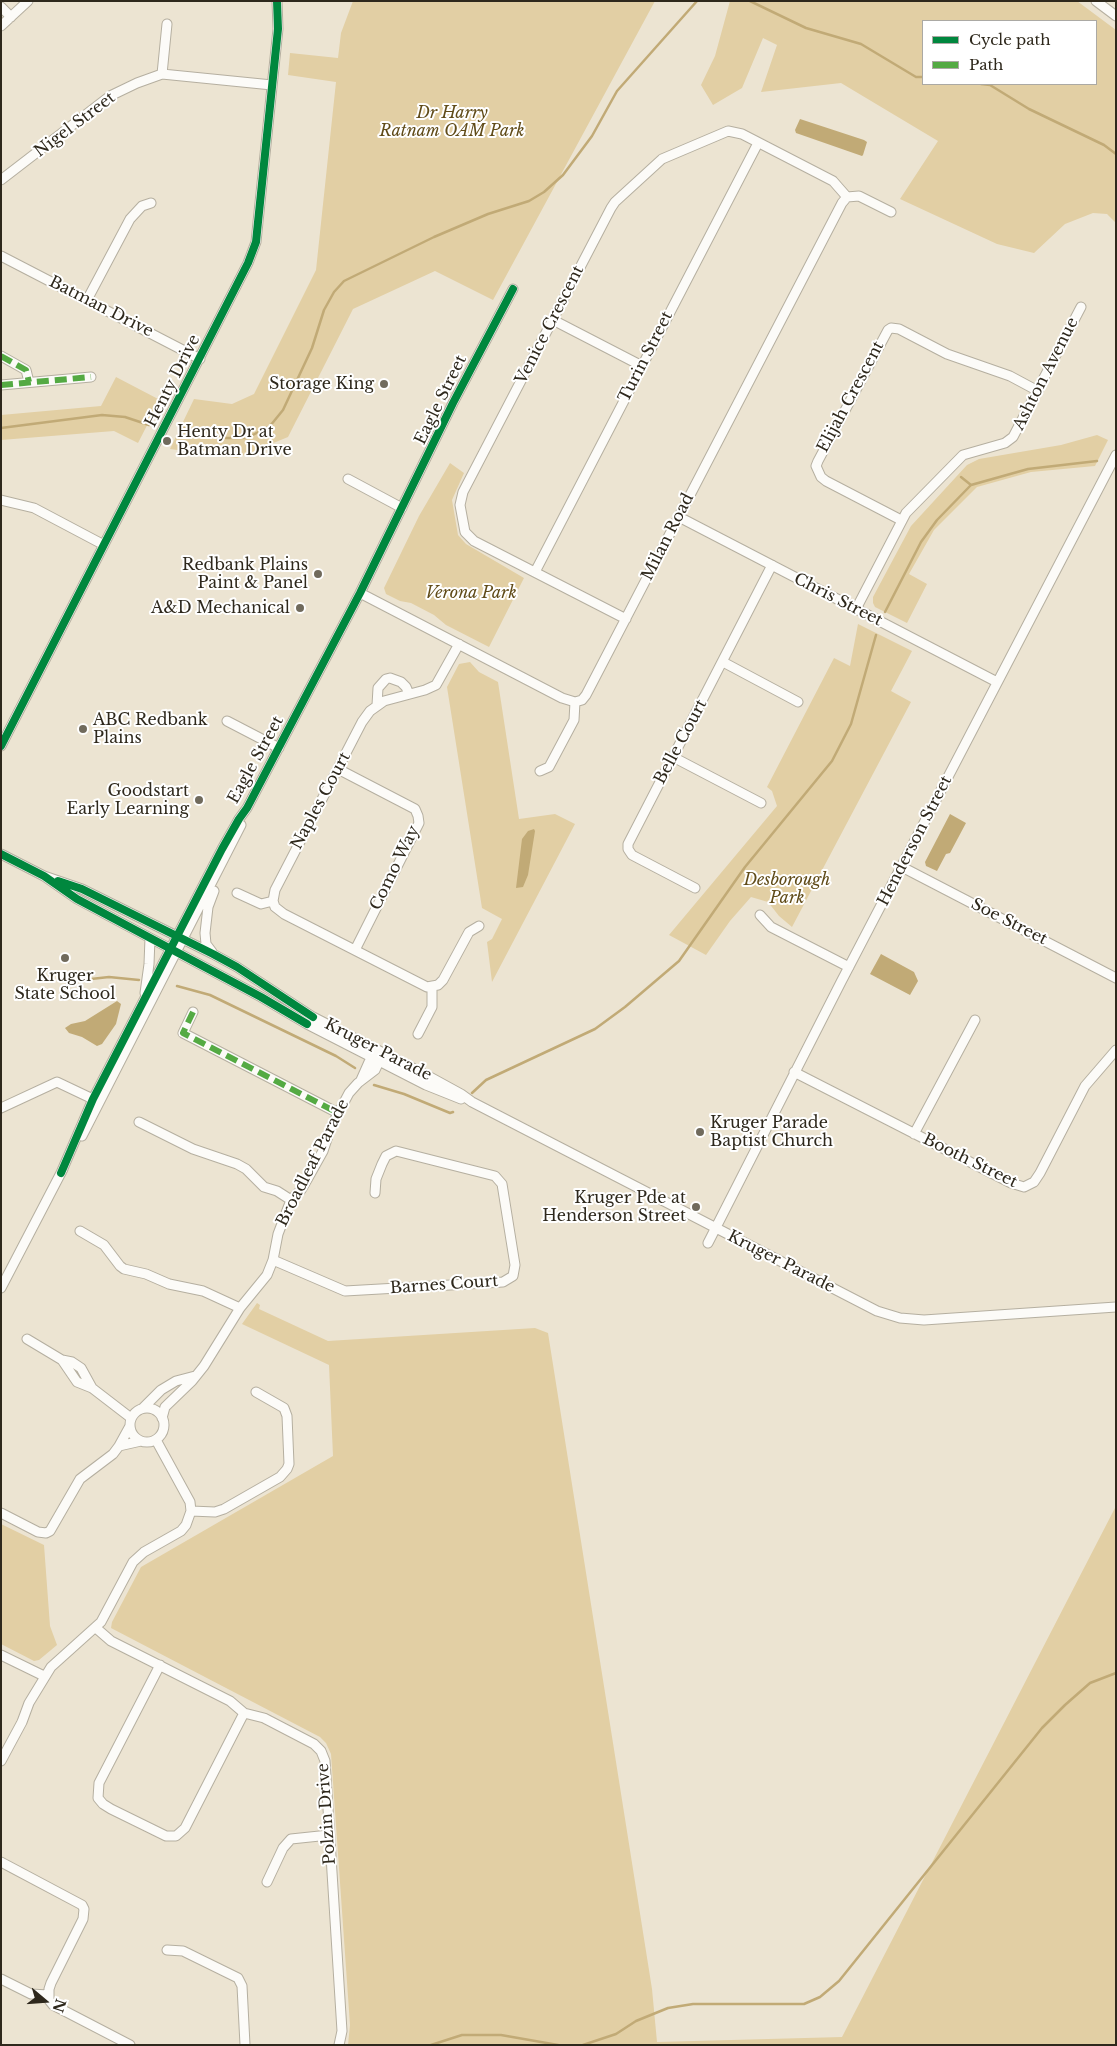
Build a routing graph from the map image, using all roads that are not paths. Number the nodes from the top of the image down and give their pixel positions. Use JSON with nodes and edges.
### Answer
{"nodes":[{"id":1,"x":28,"y":1,"type":"edge"},
{"id":2,"x":277,"y":1,"type":"edge"},
{"id":3,"x":1096,"y":1,"type":"edge"},
{"id":4,"x":1,"y":7,"type":"edge"},
{"id":5,"x":1116,"y":16,"type":"edge"},
{"id":6,"x":11,"y":17,"type":"junction"},
{"id":7,"x":167,"y":24,"type":"dead end"},
{"id":8,"x":1,"y":26,"type":"edge"},
{"id":9,"x":162,"y":74,"type":"junction"},
{"id":10,"x":272,"y":85,"type":"junction"},
{"id":11,"x":758,"y":142,"type":"junction"},
{"id":12,"x":1,"y":180,"type":"edge"},
{"id":13,"x":847,"y":197,"type":"junction"},
{"id":14,"x":150,"y":203,"type":"dead end"},
{"id":15,"x":891,"y":212,"type":"dead end"},
{"id":16,"x":1,"y":256,"type":"edge"},
{"id":17,"x":512,"y":289,"type":"dead end"},
{"id":18,"x":87,"y":300,"type":"junction"},
{"id":19,"x":1081,"y":307,"type":"dead end"},
{"id":20,"x":553,"y":320,"type":"junction"},
{"id":21,"x":1,"y":356,"type":"edge"},
{"id":22,"x":200,"y":359,"type":"junction"},
{"id":23,"x":642,"y":366,"type":"junction"},
{"id":24,"x":91,"y":377,"type":"dead end"},
{"id":25,"x":29,"y":382,"type":"junction"},
{"id":26,"x":1,"y":385,"type":"edge"},
{"id":27,"x":1038,"y":391,"type":"junction"},
{"id":28,"x":1116,"y":454,"type":"edge"},
{"id":29,"x":348,"y":479,"type":"dead end"},
{"id":30,"x":1,"y":500,"type":"edge"},
{"id":31,"x":402,"y":508,"type":"junction"},
{"id":32,"x":678,"y":517,"type":"junction"},
{"id":33,"x":901,"y":520,"type":"junction"},
{"id":34,"x":104,"y":545,"type":"junction"},
{"id":35,"x":772,"y":565,"type":"junction"},
{"id":36,"x":535,"y":572,"type":"junction"},
{"id":37,"x":360,"y":593,"type":"junction"},
{"id":38,"x":856,"y":609,"type":"junction"},
{"id":39,"x":626,"y":619,"type":"junction"},
{"id":40,"x":459,"y":644,"type":"junction"},
{"id":41,"x":723,"y":662,"type":"junction"},
{"id":42,"x":997,"y":682,"type":"junction"},
{"id":43,"x":409,"y":694,"type":"junction"},
{"id":44,"x":575,"y":702,"type":"junction"},
{"id":45,"x":798,"y":702,"type":"dead end"},
{"id":46,"x":377,"y":704,"type":"junction"},
{"id":47,"x":227,"y":721,"type":"dead end"},
{"id":48,"x":1,"y":746,"type":"edge"},
{"id":49,"x":278,"y":748,"type":"junction"},
{"id":50,"x":673,"y":757,"type":"junction"},
{"id":51,"x":338,"y":769,"type":"junction"},
{"id":52,"x":540,"y":771,"type":"dead end"},
{"id":53,"x":761,"y":803,"type":"dead end"},
{"id":54,"x":247,"y":808,"type":"junction"},
{"id":55,"x":1,"y":854,"type":"edge"},
{"id":56,"x":902,"y":867,"type":"junction"},
{"id":57,"x":220,"y":869,"type":"junction"},
{"id":58,"x":44,"y":876,"type":"junction"},
{"id":59,"x":695,"y":888,"type":"dead end"},
{"id":60,"x":237,"y":893,"type":"dead end"},
{"id":61,"x":273,"y":901,"type":"junction"},
{"id":62,"x":760,"y":915,"type":"dead end"},
{"id":63,"x":479,"y":926,"type":"dead end"},
{"id":64,"x":150,"y":938,"type":"junction"},
{"id":65,"x":180,"y":938,"type":"junction"},
{"id":66,"x":174,"y":950,"type":"junction"},
{"id":67,"x":355,"y":950,"type":"junction"},
{"id":68,"x":213,"y":954,"type":"junction"},
{"id":69,"x":849,"y":967,"type":"junction"},
{"id":70,"x":1116,"y":978,"type":"edge"},
{"id":71,"x":432,"y":987,"type":"junction"},
{"id":72,"x":144,"y":1000,"type":"junction"},
{"id":73,"x":193,"y":1012,"type":"dead end"},
{"id":74,"x":975,"y":1020,"type":"dead end"},
{"id":75,"x":418,"y":1034,"type":"dead end"},
{"id":76,"x":1116,"y":1050,"type":"edge"},
{"id":77,"x":377,"y":1055,"type":"junction"},
{"id":78,"x":794,"y":1072,"type":"junction"},
{"id":79,"x":96,"y":1101,"type":"junction"},
{"id":80,"x":1,"y":1108,"type":"edge"},
{"id":81,"x":338,"y":1112,"type":"junction"},
{"id":82,"x":139,"y":1122,"type":"dead end"},
{"id":83,"x":914,"y":1134,"type":"junction"},
{"id":84,"x":375,"y":1193,"type":"dead end"},
{"id":85,"x":291,"y":1200,"type":"junction"},
{"id":86,"x":715,"y":1228,"type":"junction"},
{"id":87,"x":80,"y":1231,"type":"dead end"},
{"id":88,"x":708,"y":1243,"type":"dead end"},
{"id":89,"x":273,"y":1260,"type":"junction"},
{"id":90,"x":1,"y":1288,"type":"edge"},
{"id":91,"x":1116,"y":1307,"type":"edge"},
{"id":92,"x":240,"y":1308,"type":"junction"},
{"id":93,"x":27,"y":1339,"type":"dead end"},
{"id":94,"x":195,"y":1376,"type":"junction"},
{"id":95,"x":256,"y":1392,"type":"dead end"},
{"id":96,"x":143,"y":1408,"type":"junction"},
{"id":97,"x":162,"y":1418,"type":"junction"},
{"id":98,"x":130,"y":1422,"type":"junction"},
{"id":99,"x":156,"y":1440,"type":"junction"},
{"id":100,"x":141,"y":1441,"type":"junction"},
{"id":101,"x":119,"y":1446,"type":"junction"},
{"id":102,"x":191,"y":1511,"type":"junction"},
{"id":103,"x":1,"y":1513,"type":"edge"},
{"id":104,"x":96,"y":1628,"type":"junction"},
{"id":105,"x":1,"y":1655,"type":"edge"},
{"id":106,"x":160,"y":1665,"type":"junction"},
{"id":107,"x":44,"y":1676,"type":"junction"},
{"id":108,"x":244,"y":1713,"type":"junction"},
{"id":109,"x":1,"y":1761,"type":"edge"},
{"id":110,"x":329,"y":1835,"type":"junction"},
{"id":111,"x":1,"y":1862,"type":"edge"},
{"id":112,"x":267,"y":1882,"type":"dead end"},
{"id":113,"x":168,"y":1950,"type":"dead end"},
{"id":114,"x":1,"y":1979,"type":"edge"},
{"id":115,"x":48,"y":1994,"type":"junction"},
{"id":116,"x":130,"y":2045,"type":"edge"},
{"id":117,"x":245,"y":2045,"type":"edge"},
{"id":118,"x":338,"y":2045,"type":"edge"}],
"edges":[{"from":1,"to":6,"type":"street"},
{"from":2,"to":10,"type":"street","name":"Henty Drive"},
{"from":3,"to":5,"type":"street"},
{"from":4,"to":6,"type":"street"},
{"from":6,"to":8,"type":"street"},
{"from":7,"to":9,"type":"street"},
{"from":9,"to":10,"type":"street","name":"Nigel Street"},
{"from":9,"to":12,"type":"street","name":"Nigel Street"},
{"from":10,"to":22,"type":"street","name":"Henty Drive"},
{"from":11,"to":13,"type":"street","name":"Venice Crescent"},
{"from":11,"to":20,"type":"street","name":"Venice Crescent"},
{"from":11,"to":23,"type":"street","name":"Turin Street"},
{"from":13,"to":15,"type":"street"},
{"from":13,"to":32,"type":"street","name":"Milan Road"},
{"from":14,"to":18,"type":"street"},
{"from":16,"to":18,"type":"street","name":"Batman Drive"},
{"from":17,"to":31,"type":"street","name":"Eagle Street"},
{"from":18,"to":22,"type":"street","name":"Batman Drive"},
{"from":19,"to":27,"type":"street","name":"Ashton Avenue"},
{"from":20,"to":23,"type":"street"},
{"from":20,"to":36,"type":"street","name":"Venice Crescent"},
{"from":21,"to":25,"type":"street"},
{"from":22,"to":34,"type":"street","name":"Henty Drive"},
{"from":23,"to":36,"type":"street","name":"Turin Street"},
{"from":24,"to":25,"type":"street"},
{"from":25,"to":26,"type":"street"},
{"from":27,"to":33,"type":"street","name":"Ashton Avenue"},
{"from":27,"to":33,"type":"street","name":"Elijah Crescent"},
{"from":28,"to":42,"type":"street","name":"Henderson Street"},
{"from":29,"to":31,"type":"street"},
{"from":30,"to":34,"type":"street"},
{"from":31,"to":37,"type":"street","name":"Eagle Street"},
{"from":32,"to":35,"type":"street","name":"Chris Street"},
{"from":32,"to":39,"type":"street","name":"Milan Road"},
{"from":33,"to":38,"type":"street","name":"Ashton Avenue"},
{"from":34,"to":48,"type":"street","name":"Henty Drive"},
{"from":35,"to":38,"type":"street","name":"Chris Street"},
{"from":35,"to":41,"type":"street","name":"Belle Court"},
{"from":36,"to":39,"type":"street","name":"Venice Crescent"},
{"from":37,"to":40,"type":"street"},
{"from":37,"to":49,"type":"street","name":"Eagle Street"},
{"from":38,"to":42,"type":"street","name":"Chris Street"},
{"from":39,"to":44,"type":"street","name":"Milan Road"},
{"from":40,"to":43,"type":"street"},
{"from":40,"to":44,"type":"street"},
{"from":41,"to":45,"type":"street"},
{"from":41,"to":50,"type":"street","name":"Belle Court"},
{"from":42,"to":56,"type":"street","name":"Henderson Street"},
{"from":43,"to":46,"type":"street"},
{"from":43,"to":46,"type":"street","name":"Naples Court"},
{"from":44,"to":52,"type":"street"},
{"from":46,"to":51,"type":"street","name":"Naples Court"},
{"from":47,"to":49,"type":"street"},
{"from":49,"to":54,"type":"street","name":"Eagle Street"},
{"from":50,"to":53,"type":"street"},
{"from":50,"to":59,"type":"street","name":"Belle Court"},
{"from":51,"to":61,"type":"street","name":"Naples Court"},
{"from":51,"to":67,"type":"street","name":"Como Way"},
{"from":54,"to":57,"type":"street","name":"Eagle Street"},
{"from":54,"to":65,"type":"street","name":"Eagle Street"},
{"from":55,"to":58,"type":"street","name":"Kruger Parade"},
{"from":56,"to":69,"type":"street","name":"Henderson Street"},
{"from":56,"to":70,"type":"street","name":"Soe Street"},
{"from":57,"to":65,"type":"street","name":"Eagle Street"},
{"from":57,"to":68,"type":"street"},
{"from":58,"to":64,"type":"street","name":"Kruger Parade"},
{"from":58,"to":65,"type":"street","name":"Kruger Parade"},
{"from":60,"to":61,"type":"street"},
{"from":61,"to":67,"type":"street"},
{"from":62,"to":69,"type":"street"},
{"from":63,"to":71,"type":"street"},
{"from":64,"to":66,"type":"street","name":"Kruger Parade"},
{"from":64,"to":72,"type":"street"},
{"from":65,"to":66,"type":"street","name":"Eagle Street"},
{"from":65,"to":68,"type":"street","name":"Kruger Parade"},
{"from":66,"to":72,"type":"street","name":"Eagle Street"},
{"from":66,"to":77,"type":"street","name":"Kruger Parade"},
{"from":66,"to":79,"type":"street","name":"Eagle Street"},
{"from":67,"to":71,"type":"street"},
{"from":68,"to":77,"type":"street","name":"Kruger Parade"},
{"from":69,"to":78,"type":"street","name":"Henderson Street"},
{"from":71,"to":75,"type":"street"},
{"from":72,"to":79,"type":"street","name":"Eagle Street"},
{"from":73,"to":81,"type":"street"},
{"from":74,"to":83,"type":"street"},
{"from":76,"to":83,"type":"street","name":"Booth Street"},
{"from":77,"to":81,"type":"street","name":"Broadleaf Parade"},
{"from":77,"to":86,"type":"street","name":"Kruger Parade"},
{"from":78,"to":83,"type":"street","name":"Booth Street"},
{"from":78,"to":86,"type":"street","name":"Henderson Street"},
{"from":79,"to":80,"type":"street"},
{"from":79,"to":90,"type":"street","name":"Eagle Street"},
{"from":81,"to":85,"type":"street","name":"Broadleaf Parade"},
{"from":82,"to":85,"type":"street"},
{"from":84,"to":89,"type":"street","name":"Barnes Court"},
{"from":85,"to":89,"type":"street","name":"Broadleaf Parade"},
{"from":86,"to":88,"type":"street","name":"Henderson Street"},
{"from":86,"to":91,"type":"street","name":"Kruger Parade"},
{"from":87,"to":92,"type":"street"},
{"from":89,"to":92,"type":"street","name":"Broadleaf Parade"},
{"from":92,"to":94,"type":"street","name":"Broadleaf Parade"},
{"from":93,"to":98,"type":"street"},
{"from":94,"to":96,"type":"street"},
{"from":94,"to":97,"type":"street","name":"Broadleaf Parade"},
{"from":95,"to":102,"type":"street"},
{"from":96,"to":97,"type":"street"},
{"from":96,"to":98,"type":"street"},
{"from":97,"to":99,"type":"street"},
{"from":98,"to":100,"type":"street"},
{"from":98,"to":101,"type":"street"},
{"from":99,"to":100,"type":"street"},
{"from":99,"to":102,"type":"street"},
{"from":100,"to":101,"type":"street"},
{"from":101,"to":103,"type":"street"},
{"from":102,"to":104,"type":"street"},
{"from":104,"to":106,"type":"street","name":"Polzin Drive"},
{"from":104,"to":107,"type":"street"},
{"from":105,"to":107,"type":"street"},
{"from":106,"to":108,"type":"street","name":"Polzin Drive"},
{"from":106,"to":108,"type":"street"},
{"from":107,"to":109,"type":"street"},
{"from":108,"to":110,"type":"street","name":"Polzin Drive"},
{"from":110,"to":112,"type":"street"},
{"from":110,"to":118,"type":"street","name":"Polzin Drive"},
{"from":111,"to":115,"type":"street"},
{"from":113,"to":117,"type":"street"},
{"from":114,"to":115,"type":"street"},
{"from":115,"to":116,"type":"street"}]}
